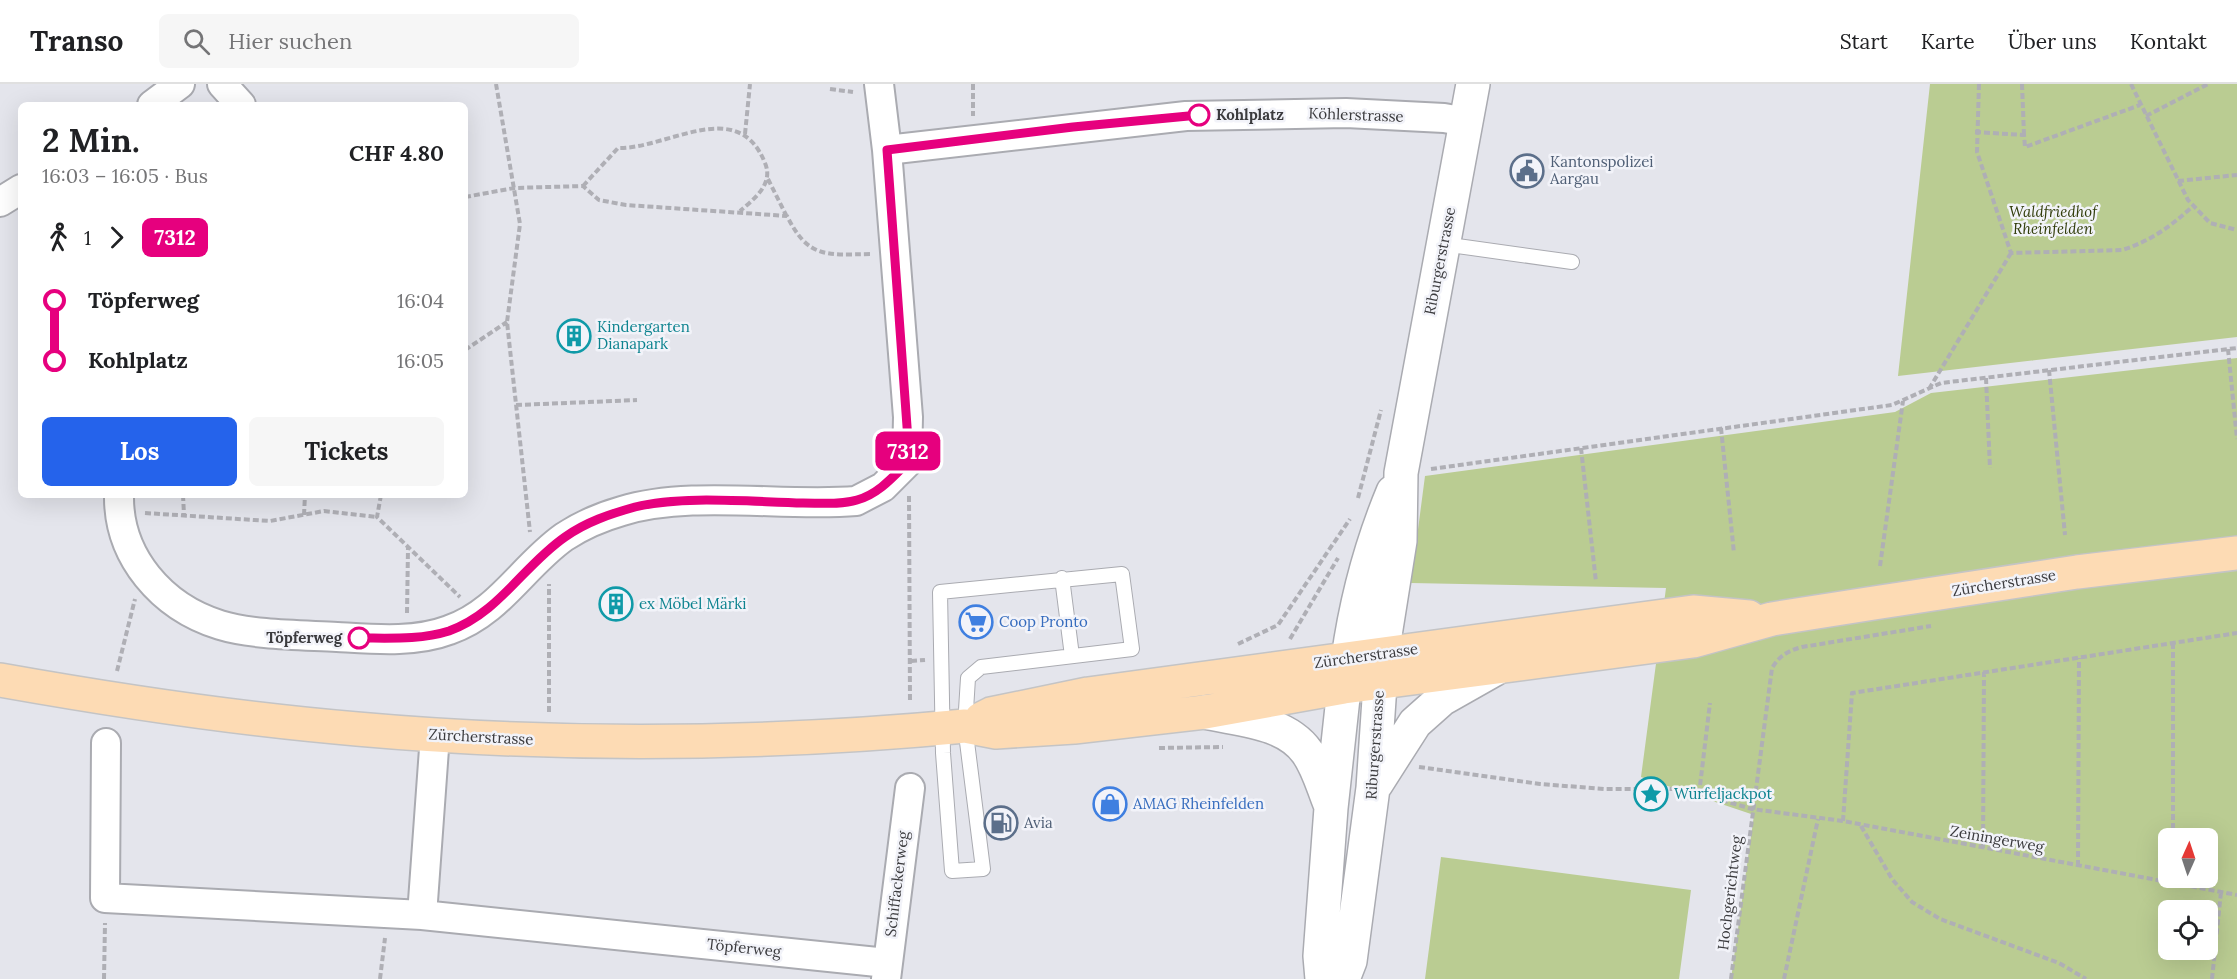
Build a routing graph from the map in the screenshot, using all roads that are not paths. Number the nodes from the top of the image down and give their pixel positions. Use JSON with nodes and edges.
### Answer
{"nodes":[{"id":1,"x":222,"y":84,"type":"edge"},
{"id":2,"x":879,"y":84,"type":"edge"},
{"id":3,"x":1473,"y":84,"type":"edge"},
{"id":4,"x":238,"y":102,"type":"edge"},
{"id":5,"x":1467,"y":122,"type":"junction"},
{"id":6,"x":887,"y":150,"type":"junction"},
{"id":7,"x":18,"y":191,"type":"edge"},
{"id":8,"x":0,"y":202,"type":"edge"},
{"id":9,"x":1443,"y":244,"type":"junction"},
{"id":10,"x":1572,"y":262,"type":"dead end"},
{"id":11,"x":1401,"y":473,"type":"junction"},
{"id":12,"x":119,"y":503,"type":"edge"},
{"id":13,"x":2237,"y":553,"type":"edge"},
{"id":14,"x":1062,"y":579,"type":"junction"},
{"id":15,"x":1772,"y":619,"type":"junction"},
{"id":16,"x":1072,"y":656,"type":"junction"},
{"id":17,"x":1381,"y":668,"type":"junction"},
{"id":18,"x":1495,"y":669,"type":"junction"},
{"id":19,"x":1346,"y":673,"type":"junction"},
{"id":20,"x":0,"y":680,"type":"edge"},
{"id":21,"x":1205,"y":712,"type":"junction"},
{"id":22,"x":954,"y":727,"type":"junction"},
{"id":23,"x":435,"y":735,"type":"junction"},
{"id":24,"x":106,"y":743,"type":"dead end"},
{"id":25,"x":910,"y":788,"type":"dead end"},
{"id":26,"x":1373,"y":788,"type":"junction"},
{"id":27,"x":1331,"y":808,"type":"junction"},
{"id":28,"x":422,"y":915,"type":"junction"},
{"id":29,"x":886,"y":971,"type":"edge"},
{"id":30,"x":1322,"y":979,"type":"edge"},
{"id":31,"x":1343,"y":979,"type":"edge"}],
"edges":[{"from":1,"to":4,"type":"street"},
{"from":2,"to":6,"type":"street"},
{"from":3,"to":5,"type":"main road","name":"Riburgerstrasse"},
{"from":5,"to":6,"type":"street","name":"Köhlerstrasse"},
{"from":5,"to":9,"type":"main road","name":"Riburgerstrasse"},
{"from":6,"to":12,"type":"street"},
{"from":7,"to":8,"type":"street"},
{"from":9,"to":10,"type":"lane"},
{"from":9,"to":11,"type":"main road","name":"Riburgerstrasse"},
{"from":11,"to":17,"type":"main road","name":"Riburgerstrasse"},
{"from":11,"to":19,"type":"main road","name":"Riburgerstrasse"},
{"from":13,"to":15,"type":"main road","name":"Zürcherstrasse"},
{"from":14,"to":16,"type":"lane"},
{"from":14,"to":16,"type":"lane"},
{"from":14,"to":22,"type":"lane"},
{"from":15,"to":17,"type":"main road","name":"Zürcherstrasse"},
{"from":15,"to":18,"type":"main road","name":"Zürcherstrasse"},
{"from":16,"to":22,"type":"lane"},
{"from":17,"to":18,"type":"main road","name":"Zürcherstrasse"},
{"from":17,"to":19,"type":"main road","name":"Zürcherstrasse"},
{"from":17,"to":26,"type":"main road","name":"Riburgerstrasse"},
{"from":18,"to":26,"type":"main road"},
{"from":19,"to":21,"type":"main road","name":"Zürcherstrasse"},
{"from":19,"to":22,"type":"main road","name":"Zürcherstrasse"},
{"from":19,"to":27,"type":"main road","name":"Riburgerstrasse"},
{"from":20,"to":23,"type":"main road","name":"Zürcherstrasse"},
{"from":21,"to":22,"type":"main road","name":"Zürcherstrasse"},
{"from":21,"to":27,"type":"main road","name":"Riburgerstrasse"},
{"from":22,"to":22,"type":"lane"},
{"from":22,"to":23,"type":"main road","name":"Zürcherstrasse"},
{"from":23,"to":28,"type":"street"},
{"from":24,"to":28,"type":"street","name":"Töpferweg"},
{"from":25,"to":29,"type":"street","name":"Schiffackerweg"},
{"from":26,"to":31,"type":"main road","name":"Riburgerstrasse"},
{"from":27,"to":30,"type":"main road","name":"Riburgerstrasse"},
{"from":28,"to":29,"type":"street","name":"Töpferweg"}]}
